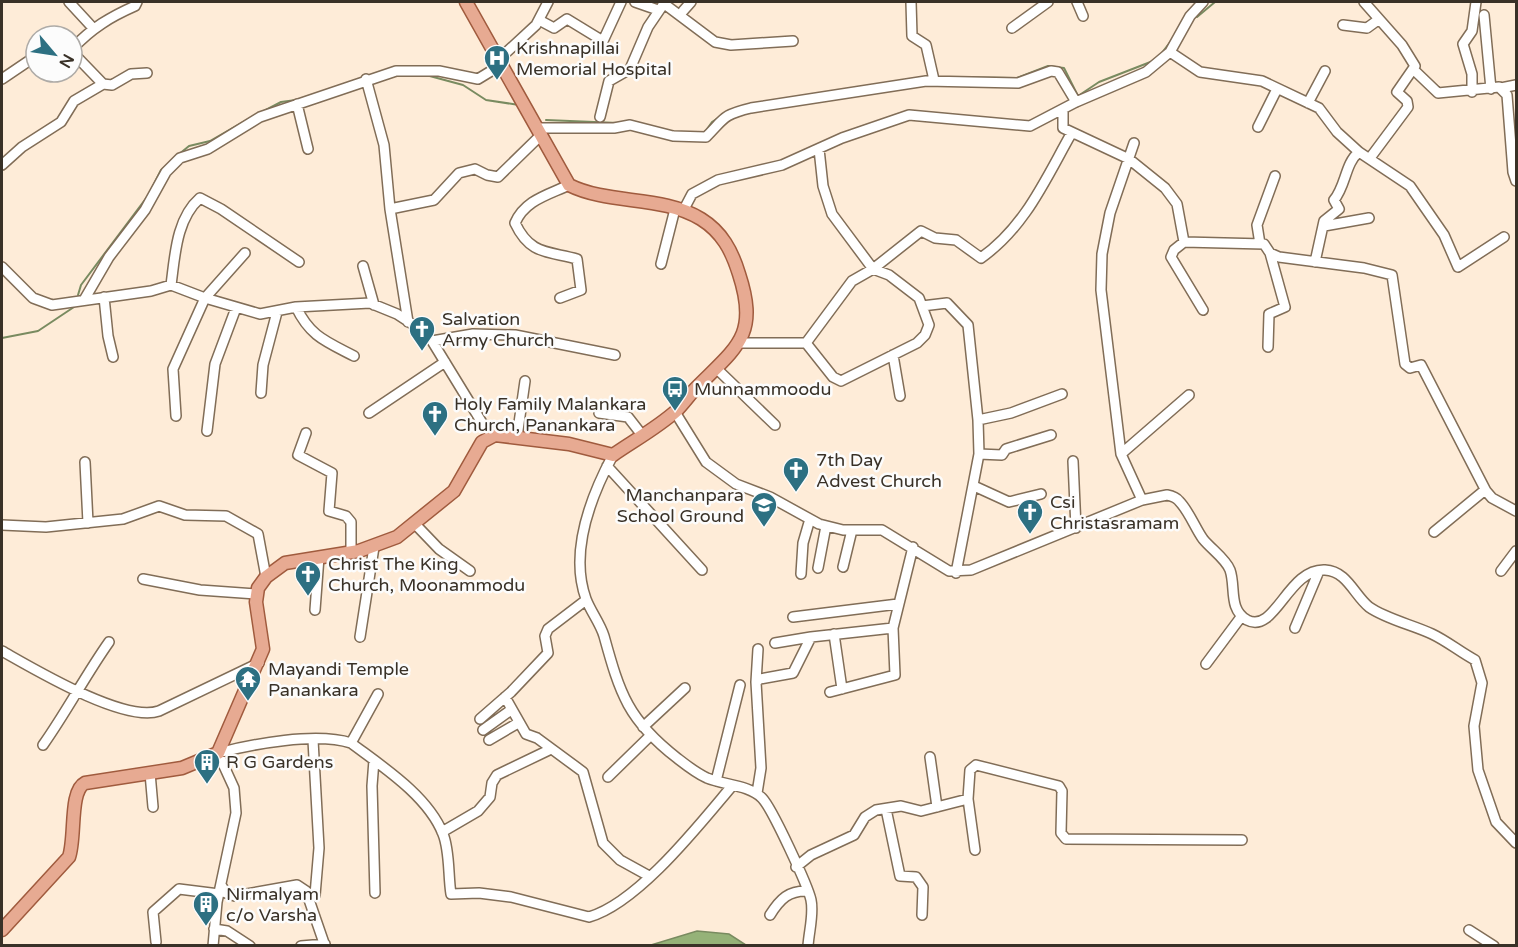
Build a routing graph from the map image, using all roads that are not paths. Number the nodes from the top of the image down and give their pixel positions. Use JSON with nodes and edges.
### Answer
{"nodes":[{"id":1,"x":69,"y":2,"type":"edge"},
{"id":2,"x":137,"y":2,"type":"edge"},
{"id":3,"x":466,"y":2,"type":"edge"},
{"id":4,"x":548,"y":2,"type":"edge"},
{"id":5,"x":621,"y":2,"type":"edge"},
{"id":6,"x":637,"y":2,"type":"edge"},
{"id":7,"x":691,"y":2,"type":"edge"},
{"id":8,"x":911,"y":2,"type":"edge"},
{"id":9,"x":1048,"y":2,"type":"edge"},
{"id":10,"x":1077,"y":2,"type":"edge"},
{"id":11,"x":1203,"y":2,"type":"edge"},
{"id":12,"x":1364,"y":2,"type":"edge"},
{"id":13,"x":1476,"y":2,"type":"edge"},
{"id":14,"x":662,"y":5,"type":"edge"},
{"id":15,"x":683,"y":12,"type":"dead end"},
{"id":16,"x":1484,"y":15,"type":"dead end"},
{"id":17,"x":603,"y":16,"type":"dead end"},
{"id":18,"x":1083,"y":16,"type":"dead end"},
{"id":19,"x":539,"y":20,"type":"junction"},
{"id":20,"x":1378,"y":20,"type":"junction"},
{"id":21,"x":612,"y":21,"type":"junction"},
{"id":22,"x":1343,"y":26,"type":"dead end"},
{"id":23,"x":93,"y":28,"type":"junction"},
{"id":24,"x":1012,"y":28,"type":"dead end"},
{"id":25,"x":84,"y":37,"type":"edge"},
{"id":26,"x":793,"y":41,"type":"dead end"},
{"id":27,"x":1170,"y":52,"type":"junction"},
{"id":28,"x":499,"y":62,"type":"junction"},
{"id":29,"x":24,"y":64,"type":"edge"},
{"id":30,"x":84,"y":64,"type":"edge"},
{"id":31,"x":1414,"y":70,"type":"junction"},
{"id":32,"x":1325,"y":71,"type":"dead end"},
{"id":33,"x":147,"y":73,"type":"dead end"},
{"id":34,"x":934,"y":78,"type":"junction"},
{"id":35,"x":2,"y":79,"type":"edge"},
{"id":36,"x":366,"y":80,"type":"junction"},
{"id":37,"x":103,"y":84,"type":"junction"},
{"id":38,"x":1516,"y":85,"type":"edge"},
{"id":39,"x":1277,"y":88,"type":"junction"},
{"id":40,"x":1501,"y":88,"type":"junction"},
{"id":41,"x":1491,"y":89,"type":"junction"},
{"id":42,"x":1472,"y":92,"type":"junction"},
{"id":43,"x":1076,"y":102,"type":"junction"},
{"id":44,"x":1308,"y":103,"type":"junction"},
{"id":45,"x":297,"y":104,"type":"junction"},
{"id":46,"x":1512,"y":106,"type":"edge"},
{"id":47,"x":1063,"y":109,"type":"junction"},
{"id":48,"x":600,"y":117,"type":"dead end"},
{"id":49,"x":1258,"y":127,"type":"dead end"},
{"id":50,"x":539,"y":131,"type":"junction"},
{"id":51,"x":1071,"y":134,"type":"junction"},
{"id":52,"x":1134,"y":143,"type":"dead end"},
{"id":53,"x":308,"y":149,"type":"dead end"},
{"id":54,"x":819,"y":149,"type":"junction"},
{"id":55,"x":1359,"y":152,"type":"junction"},
{"id":56,"x":1370,"y":158,"type":"junction"},
{"id":57,"x":1129,"y":159,"type":"junction"},
{"id":58,"x":2,"y":165,"type":"edge"},
{"id":59,"x":1275,"y":176,"type":"dead end"},
{"id":60,"x":1516,"y":181,"type":"edge"},
{"id":61,"x":570,"y":185,"type":"junction"},
{"id":62,"x":390,"y":209,"type":"junction"},
{"id":63,"x":679,"y":210,"type":"junction"},
{"id":64,"x":1369,"y":218,"type":"dead end"},
{"id":65,"x":1324,"y":226,"type":"junction"},
{"id":66,"x":1504,"y":237,"type":"dead end"},
{"id":67,"x":1184,"y":242,"type":"junction"},
{"id":68,"x":1260,"y":244,"type":"junction"},
{"id":69,"x":244,"y":253,"type":"dead end"},
{"id":70,"x":1270,"y":253,"type":"junction"},
{"id":71,"x":299,"y":262,"type":"dead end"},
{"id":72,"x":1315,"y":262,"type":"junction"},
{"id":73,"x":661,"y":264,"type":"dead end"},
{"id":74,"x":363,"y":266,"type":"dead end"},
{"id":75,"x":2,"y":267,"type":"edge"},
{"id":76,"x":873,"y":269,"type":"junction"},
{"id":77,"x":171,"y":285,"type":"junction"},
{"id":78,"x":104,"y":297,"type":"junction"},
{"id":79,"x":205,"y":298,"type":"junction"},
{"id":80,"x":560,"y":298,"type":"dead end"},
{"id":81,"x":84,"y":300,"type":"junction"},
{"id":82,"x":374,"y":305,"type":"junction"},
{"id":83,"x":296,"y":306,"type":"junction"},
{"id":84,"x":922,"y":306,"type":"junction"},
{"id":85,"x":236,"y":308,"type":"junction"},
{"id":86,"x":1203,"y":310,"type":"dead end"},
{"id":87,"x":277,"y":312,"type":"junction"},
{"id":88,"x":408,"y":322,"type":"junction"},
{"id":89,"x":432,"y":341,"type":"junction"},
{"id":90,"x":739,"y":343,"type":"junction"},
{"id":91,"x":806,"y":343,"type":"junction"},
{"id":92,"x":1268,"y":347,"type":"dead end"},
{"id":93,"x":615,"y":355,"type":"dead end"},
{"id":94,"x":893,"y":355,"type":"junction"},
{"id":95,"x":354,"y":356,"type":"dead end"},
{"id":96,"x":113,"y":357,"type":"dead end"},
{"id":97,"x":445,"y":362,"type":"junction"},
{"id":98,"x":717,"y":369,"type":"junction"},
{"id":99,"x":525,"y":381,"type":"dead end"},
{"id":100,"x":261,"y":393,"type":"dead end"},
{"id":101,"x":1062,"y":394,"type":"dead end"},
{"id":102,"x":1189,"y":395,"type":"dead end"},
{"id":103,"x":900,"y":396,"type":"dead end"},
{"id":104,"x":369,"y":412,"type":"dead end"},
{"id":105,"x":675,"y":412,"type":"junction"},
{"id":106,"x":599,"y":414,"type":"dead end"},
{"id":107,"x":176,"y":416,"type":"dead end"},
{"id":108,"x":978,"y":420,"type":"junction"},
{"id":109,"x":776,"y":425,"type":"dead end"},
{"id":110,"x":207,"y":431,"type":"dead end"},
{"id":111,"x":306,"y":433,"type":"dead end"},
{"id":112,"x":495,"y":435,"type":"junction"},
{"id":113,"x":642,"y":435,"type":"junction"},
{"id":114,"x":1051,"y":435,"type":"dead end"},
{"id":115,"x":517,"y":437,"type":"junction"},
{"id":116,"x":979,"y":454,"type":"junction"},
{"id":117,"x":1121,"y":454,"type":"junction"},
{"id":118,"x":610,"y":460,"type":"junction"},
{"id":119,"x":1073,"y":461,"type":"dead end"},
{"id":120,"x":85,"y":462,"type":"dead end"},
{"id":121,"x":974,"y":486,"type":"junction"},
{"id":122,"x":1485,"y":490,"type":"junction"},
{"id":123,"x":1041,"y":494,"type":"dead end"},
{"id":124,"x":1142,"y":500,"type":"junction"},
{"id":125,"x":1516,"y":511,"type":"edge"},
{"id":126,"x":810,"y":519,"type":"junction"},
{"id":127,"x":88,"y":523,"type":"junction"},
{"id":128,"x":415,"y":524,"type":"junction"},
{"id":129,"x":2,"y":525,"type":"edge"},
{"id":130,"x":826,"y":526,"type":"junction"},
{"id":131,"x":1076,"y":528,"type":"junction"},
{"id":132,"x":852,"y":530,"type":"junction"},
{"id":133,"x":1434,"y":532,"type":"dead end"},
{"id":134,"x":374,"y":547,"type":"junction"},
{"id":135,"x":913,"y":547,"type":"junction"},
{"id":136,"x":1516,"y":551,"type":"edge"},
{"id":137,"x":351,"y":553,"type":"junction"},
{"id":138,"x":319,"y":557,"type":"junction"},
{"id":139,"x":843,"y":567,"type":"dead end"},
{"id":140,"x":818,"y":568,"type":"dead end"},
{"id":141,"x":702,"y":570,"type":"dead end"},
{"id":142,"x":470,"y":571,"type":"dead end"},
{"id":143,"x":1319,"y":571,"type":"junction"},
{"id":144,"x":1501,"y":571,"type":"dead end"},
{"id":145,"x":956,"y":573,"type":"junction"},
{"id":146,"x":801,"y":574,"type":"dead end"},
{"id":147,"x":266,"y":577,"type":"junction"},
{"id":148,"x":143,"y":579,"type":"dead end"},
{"id":149,"x":256,"y":594,"type":"junction"},
{"id":150,"x":586,"y":600,"type":"junction"},
{"id":151,"x":898,"y":604,"type":"junction"},
{"id":152,"x":315,"y":610,"type":"dead end"},
{"id":153,"x":1241,"y":616,"type":"junction"},
{"id":154,"x":793,"y":617,"type":"dead end"},
{"id":155,"x":1295,"y":627,"type":"dead end"},
{"id":156,"x":893,"y":628,"type":"junction"},
{"id":157,"x":834,"y":634,"type":"junction"},
{"id":158,"x":360,"y":637,"type":"dead end"},
{"id":159,"x":811,"y":637,"type":"junction"},
{"id":160,"x":109,"y":642,"type":"dead end"},
{"id":161,"x":775,"y":643,"type":"dead end"},
{"id":162,"x":758,"y":649,"type":"dead end"},
{"id":163,"x":2,"y":651,"type":"edge"},
{"id":164,"x":259,"y":663,"type":"junction"},
{"id":165,"x":1206,"y":664,"type":"dead end"},
{"id":166,"x":756,"y":682,"type":"junction"},
{"id":167,"x":740,"y":685,"type":"dead end"},
{"id":168,"x":685,"y":688,"type":"dead end"},
{"id":169,"x":842,"y":689,"type":"junction"},
{"id":170,"x":78,"y":692,"type":"junction"},
{"id":171,"x":830,"y":692,"type":"dead end"},
{"id":172,"x":378,"y":694,"type":"dead end"},
{"id":173,"x":505,"y":697,"type":"junction"},
{"id":174,"x":511,"y":710,"type":"junction"},
{"id":175,"x":480,"y":719,"type":"dead end"},
{"id":176,"x":518,"y":723,"type":"junction"},
{"id":177,"x":643,"y":727,"type":"junction"},
{"id":178,"x":483,"y":730,"type":"dead end"},
{"id":179,"x":651,"y":735,"type":"junction"},
{"id":180,"x":313,"y":740,"type":"junction"},
{"id":181,"x":489,"y":740,"type":"dead end"},
{"id":182,"x":351,"y":743,"type":"junction"},
{"id":183,"x":43,"y":745,"type":"dead end"},
{"id":184,"x":549,"y":750,"type":"dead end"},
{"id":185,"x":218,"y":753,"type":"junction"},
{"id":186,"x":930,"y":757,"type":"dead end"},
{"id":187,"x":374,"y":760,"type":"junction"},
{"id":188,"x":150,"y":773,"type":"junction"},
{"id":189,"x":608,"y":777,"type":"dead end"},
{"id":190,"x":716,"y":781,"type":"junction"},
{"id":191,"x":732,"y":786,"type":"junction"},
{"id":192,"x":757,"y":793,"type":"junction"},
{"id":193,"x":968,"y":799,"type":"junction"},
{"id":194,"x":153,"y":807,"type":"dead end"},
{"id":195,"x":937,"y":807,"type":"junction"},
{"id":196,"x":886,"y":809,"type":"junction"},
{"id":197,"x":442,"y":832,"type":"junction"},
{"id":198,"x":1242,"y":840,"type":"dead end"},
{"id":199,"x":1516,"y":843,"type":"edge"},
{"id":200,"x":975,"y":850,"type":"dead end"},
{"id":201,"x":796,"y":867,"type":"junction"},
{"id":202,"x":649,"y":876,"type":"junction"},
{"id":203,"x":220,"y":890,"type":"junction"},
{"id":204,"x":808,"y":891,"type":"junction"},
{"id":205,"x":375,"y":893,"type":"dead end"},
{"id":206,"x":315,"y":895,"type":"dead end"},
{"id":207,"x":770,"y":915,"type":"dead end"},
{"id":208,"x":922,"y":915,"type":"dead end"},
{"id":209,"x":214,"y":929,"type":"junction"},
{"id":210,"x":2,"y":930,"type":"edge"},
{"id":211,"x":1469,"y":930,"type":"dead end"},
{"id":212,"x":156,"y":942,"type":"dead end"},
{"id":213,"x":213,"y":945,"type":"edge"},
{"id":214,"x":250,"y":945,"type":"edge"},
{"id":215,"x":301,"y":945,"type":"edge"},
{"id":216,"x":325,"y":945,"type":"edge"},
{"id":217,"x":808,"y":945,"type":"edge"},
{"id":218,"x":1494,"y":945,"type":"edge"}],
"edges":[{"from":1,"to":23,"type":"street"},
{"from":2,"to":23,"type":"street"},
{"from":3,"to":28,"type":"main road"},
{"from":4,"to":19,"type":"street"},
{"from":5,"to":21,"type":"street"},
{"from":6,"to":14,"type":"street"},
{"from":7,"to":15,"type":"street"},
{"from":8,"to":34,"type":"street"},
{"from":9,"to":24,"type":"street"},
{"from":10,"to":18,"type":"street"},
{"from":11,"to":27,"type":"street"},
{"from":12,"to":20,"type":"street"},
{"from":13,"to":42,"type":"street"},
{"from":14,"to":26,"type":"street"},
{"from":14,"to":48,"type":"street"},
{"from":16,"to":41,"type":"street"},
{"from":17,"to":21,"type":"street"},
{"from":19,"to":21,"type":"street"},
{"from":19,"to":28,"type":"street"},
{"from":20,"to":22,"type":"street"},
{"from":20,"to":31,"type":"street"},
{"from":23,"to":25,"type":"street"},
{"from":27,"to":39,"type":"street"},
{"from":27,"to":43,"type":"street"},
{"from":28,"to":36,"type":"street"},
{"from":28,"to":50,"type":"main road"},
{"from":29,"to":35,"type":"street"},
{"from":30,"to":37,"type":"street"},
{"from":31,"to":42,"type":"street"},
{"from":31,"to":56,"type":"street"},
{"from":32,"to":44,"type":"street"},
{"from":33,"to":37,"type":"street"},
{"from":34,"to":43,"type":"street"},
{"from":34,"to":50,"type":"street"},
{"from":36,"to":45,"type":"street"},
{"from":36,"to":62,"type":"street"},
{"from":37,"to":58,"type":"street"},
{"from":38,"to":40,"type":"street"},
{"from":39,"to":44,"type":"street"},
{"from":39,"to":49,"type":"street"},
{"from":40,"to":41,"type":"street"},
{"from":40,"to":46,"type":"street"},
{"from":41,"to":42,"type":"street"},
{"from":43,"to":47,"type":"street"},
{"from":44,"to":55,"type":"street"},
{"from":45,"to":53,"type":"street"},
{"from":45,"to":81,"type":"street"},
{"from":46,"to":60,"type":"street"},
{"from":47,"to":51,"type":"street"},
{"from":47,"to":54,"type":"street"},
{"from":50,"to":61,"type":"main road"},
{"from":50,"to":62,"type":"street"},
{"from":51,"to":57,"type":"street"},
{"from":51,"to":76,"type":"street"},
{"from":52,"to":57,"type":"street"},
{"from":54,"to":63,"type":"street"},
{"from":54,"to":76,"type":"street"},
{"from":55,"to":56,"type":"street"},
{"from":55,"to":65,"type":"street"},
{"from":56,"to":66,"type":"street"},
{"from":57,"to":67,"type":"street"},
{"from":57,"to":117,"type":"street"},
{"from":59,"to":68,"type":"street"},
{"from":61,"to":63,"type":"main road"},
{"from":61,"to":80,"type":"street"},
{"from":62,"to":88,"type":"street"},
{"from":63,"to":73,"type":"street"},
{"from":63,"to":90,"type":"main road"},
{"from":64,"to":65,"type":"street"},
{"from":65,"to":72,"type":"street"},
{"from":67,"to":68,"type":"street"},
{"from":67,"to":86,"type":"street"},
{"from":68,"to":70,"type":"street"},
{"from":69,"to":79,"type":"street"},
{"from":70,"to":72,"type":"street"},
{"from":70,"to":92,"type":"street"},
{"from":71,"to":77,"type":"street"},
{"from":72,"to":122,"type":"street"},
{"from":74,"to":82,"type":"street"},
{"from":75,"to":81,"type":"street"},
{"from":76,"to":84,"type":"street"},
{"from":76,"to":91,"type":"street"},
{"from":77,"to":78,"type":"street"},
{"from":77,"to":79,"type":"street"},
{"from":78,"to":81,"type":"street"},
{"from":78,"to":96,"type":"street"},
{"from":79,"to":85,"type":"street"},
{"from":79,"to":107,"type":"street"},
{"from":82,"to":83,"type":"street"},
{"from":82,"to":88,"type":"street"},
{"from":83,"to":87,"type":"street"},
{"from":83,"to":95,"type":"street"},
{"from":84,"to":94,"type":"street"},
{"from":84,"to":108,"type":"street"},
{"from":85,"to":87,"type":"street"},
{"from":85,"to":110,"type":"street"},
{"from":87,"to":100,"type":"street"},
{"from":88,"to":89,"type":"street"},
{"from":89,"to":93,"type":"street"},
{"from":89,"to":97,"type":"street"},
{"from":90,"to":91,"type":"street"},
{"from":90,"to":98,"type":"main road"},
{"from":91,"to":94,"type":"street"},
{"from":94,"to":103,"type":"street"},
{"from":97,"to":104,"type":"street"},
{"from":97,"to":112,"type":"street"},
{"from":98,"to":105,"type":"main road"},
{"from":98,"to":109,"type":"street"},
{"from":99,"to":115,"type":"street"},
{"from":101,"to":108,"type":"street"},
{"from":102,"to":117,"type":"street"},
{"from":105,"to":113,"type":"main road"},
{"from":105,"to":126,"type":"street"},
{"from":106,"to":113,"type":"street"},
{"from":108,"to":116,"type":"street"},
{"from":111,"to":137,"type":"street"},
{"from":112,"to":115,"type":"main road"},
{"from":112,"to":128,"type":"main road"},
{"from":113,"to":118,"type":"main road"},
{"from":114,"to":116,"type":"street"},
{"from":115,"to":118,"type":"main road"},
{"from":116,"to":121,"type":"street"},
{"from":117,"to":124,"type":"street"},
{"from":118,"to":141,"type":"street"},
{"from":118,"to":150,"type":"street"},
{"from":119,"to":131,"type":"street"},
{"from":120,"to":127,"type":"street"},
{"from":121,"to":123,"type":"street"},
{"from":121,"to":145,"type":"street"},
{"from":122,"to":125,"type":"street"},
{"from":122,"to":133,"type":"street"},
{"from":124,"to":131,"type":"street"},
{"from":124,"to":153,"type":"street"},
{"from":126,"to":130,"type":"street"},
{"from":126,"to":146,"type":"street"},
{"from":127,"to":129,"type":"street"},
{"from":127,"to":147,"type":"street"},
{"from":128,"to":134,"type":"main road"},
{"from":128,"to":142,"type":"street"},
{"from":130,"to":132,"type":"street"},
{"from":130,"to":140,"type":"street"},
{"from":131,"to":145,"type":"street"},
{"from":132,"to":135,"type":"street"},
{"from":132,"to":139,"type":"street"},
{"from":134,"to":137,"type":"main road"},
{"from":134,"to":158,"type":"street"},
{"from":135,"to":145,"type":"street"},
{"from":135,"to":151,"type":"street"},
{"from":136,"to":144,"type":"street"},
{"from":137,"to":138,"type":"main road"},
{"from":138,"to":147,"type":"main road"},
{"from":138,"to":152,"type":"street"},
{"from":143,"to":153,"type":"street"},
{"from":143,"to":155,"type":"street"},
{"from":143,"to":199,"type":"street"},
{"from":147,"to":149,"type":"main road"},
{"from":148,"to":149,"type":"street"},
{"from":149,"to":164,"type":"main road"},
{"from":150,"to":173,"type":"street"},
{"from":150,"to":177,"type":"street"},
{"from":151,"to":154,"type":"street"},
{"from":151,"to":156,"type":"street"},
{"from":153,"to":165,"type":"street"},
{"from":156,"to":157,"type":"street"},
{"from":156,"to":169,"type":"street"},
{"from":157,"to":159,"type":"street"},
{"from":157,"to":169,"type":"street"},
{"from":159,"to":161,"type":"street"},
{"from":159,"to":166,"type":"street"},
{"from":160,"to":170,"type":"street"},
{"from":162,"to":166,"type":"street"},
{"from":163,"to":170,"type":"street"},
{"from":164,"to":170,"type":"street"},
{"from":164,"to":185,"type":"main road"},
{"from":166,"to":192,"type":"street"},
{"from":167,"to":190,"type":"street"},
{"from":168,"to":177,"type":"street"},
{"from":169,"to":171,"type":"street"},
{"from":170,"to":183,"type":"street"},
{"from":172,"to":182,"type":"street"},
{"from":173,"to":174,"type":"street"},
{"from":173,"to":175,"type":"street"},
{"from":174,"to":176,"type":"street"},
{"from":174,"to":178,"type":"street"},
{"from":176,"to":181,"type":"street"},
{"from":176,"to":202,"type":"street"},
{"from":177,"to":179,"type":"street"},
{"from":179,"to":189,"type":"street"},
{"from":179,"to":190,"type":"street"},
{"from":180,"to":182,"type":"street"},
{"from":180,"to":185,"type":"street"},
{"from":180,"to":206,"type":"street"},
{"from":182,"to":187,"type":"street"},
{"from":184,"to":197,"type":"street"},
{"from":185,"to":188,"type":"main road"},
{"from":185,"to":203,"type":"street"},
{"from":186,"to":195,"type":"street"},
{"from":187,"to":197,"type":"street"},
{"from":187,"to":205,"type":"street"},
{"from":188,"to":194,"type":"street"},
{"from":188,"to":210,"type":"main road"},
{"from":190,"to":191,"type":"street"},
{"from":191,"to":192,"type":"street"},
{"from":191,"to":202,"type":"street"},
{"from":192,"to":201,"type":"street"},
{"from":193,"to":195,"type":"street"},
{"from":193,"to":198,"type":"street"},
{"from":193,"to":200,"type":"street"},
{"from":195,"to":196,"type":"street"},
{"from":196,"to":201,"type":"street"},
{"from":196,"to":208,"type":"street"},
{"from":197,"to":202,"type":"street"},
{"from":201,"to":204,"type":"street"},
{"from":203,"to":209,"type":"street"},
{"from":203,"to":212,"type":"street"},
{"from":203,"to":216,"type":"street"},
{"from":204,"to":207,"type":"street"},
{"from":204,"to":217,"type":"street"},
{"from":209,"to":213,"type":"street"},
{"from":209,"to":214,"type":"street"},
{"from":211,"to":218,"type":"street"},
{"from":215,"to":216,"type":"street"}]}
